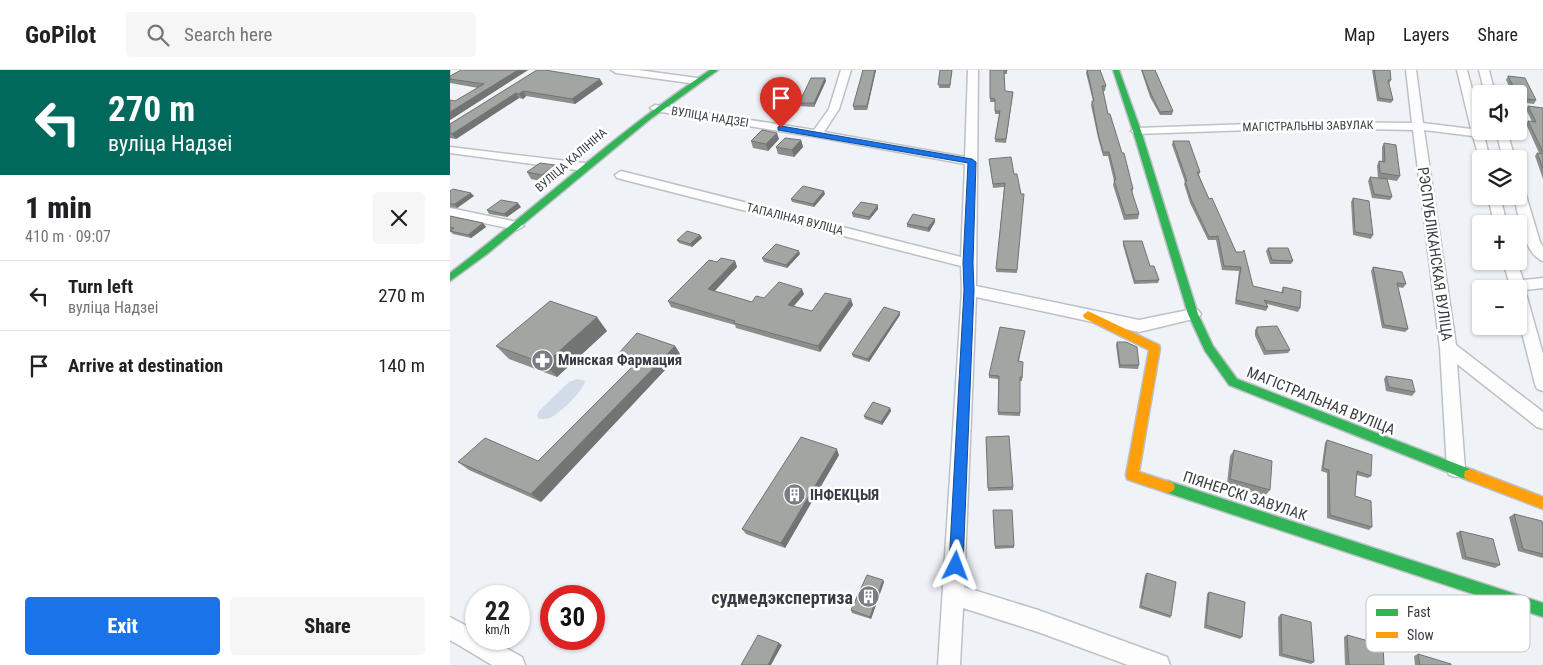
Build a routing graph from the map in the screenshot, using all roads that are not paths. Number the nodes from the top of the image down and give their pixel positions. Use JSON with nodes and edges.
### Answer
{"nodes":[{"id":1,"x":458,"y":70,"type":"edge"},
{"id":2,"x":616,"y":70,"type":"edge"},
{"id":3,"x":716,"y":70,"type":"edge"},
{"id":4,"x":846,"y":70,"type":"edge"},
{"id":5,"x":973,"y":70,"type":"edge"},
{"id":6,"x":1116,"y":70,"type":"edge"},
{"id":7,"x":1411,"y":70,"type":"edge"},
{"id":8,"x":1462,"y":70,"type":"edge"},
{"id":9,"x":1484,"y":70,"type":"edge"},
{"id":10,"x":450,"y":75,"type":"edge"},
{"id":11,"x":697,"y":81,"type":"junction"},
{"id":12,"x":1488,"y":85,"type":"edge"},
{"id":13,"x":655,"y":108,"type":"junction"},
{"id":14,"x":1472,"y":112,"type":"edge"},
{"id":15,"x":1418,"y":126,"type":"junction"},
{"id":16,"x":1137,"y":131,"type":"junction"},
{"id":17,"x":1472,"y":132,"type":"edge"},
{"id":18,"x":817,"y":134,"type":"junction"},
{"id":19,"x":450,"y":150,"type":"edge"},
{"id":20,"x":972,"y":162,"type":"junction"},
{"id":21,"x":584,"y":167,"type":"junction"},
{"id":22,"x":621,"y":175,"type":"dead end"},
{"id":23,"x":1523,"y":205,"type":"edge"},
{"id":24,"x":450,"y":212,"type":"edge"},
{"id":25,"x":517,"y":226,"type":"junction"},
{"id":26,"x":1543,"y":256,"type":"edge"},
{"id":27,"x":968,"y":263,"type":"junction"},
{"id":28,"x":450,"y":278,"type":"edge"},
{"id":29,"x":1543,"y":283,"type":"edge"},
{"id":30,"x":1527,"y":287,"type":"edge"},
{"id":31,"x":969,"y":290,"type":"junction"},
{"id":32,"x":1193,"y":314,"type":"junction"},
{"id":33,"x":1088,"y":315,"type":"junction"},
{"id":34,"x":1527,"y":323,"type":"edge"},
{"id":35,"x":1448,"y":348,"type":"junction"},
{"id":36,"x":1543,"y":384,"type":"edge"},
{"id":37,"x":1543,"y":422,"type":"edge"},
{"id":38,"x":1456,"y":469,"type":"junction"},
{"id":39,"x":1543,"y":503,"type":"edge"},
{"id":40,"x":953,"y":594,"type":"junction"},
{"id":41,"x":1497,"y":595,"type":"edge"},
{"id":42,"x":1530,"y":606,"type":"edge"},
{"id":43,"x":1543,"y":610,"type":"edge"},
{"id":44,"x":450,"y":628,"type":"edge"},
{"id":45,"x":514,"y":665,"type":"edge"},
{"id":46,"x":949,"y":665,"type":"edge"},
{"id":47,"x":1159,"y":665,"type":"edge"}],
"edges":[{"from":1,"to":10,"type":"street"},
{"from":2,"to":11,"type":"street"},
{"from":3,"to":11,"type":"street","name":"ВУЛІЦА КАЛІНІНА"},
{"from":4,"to":18,"type":"street"},
{"from":5,"to":20,"type":"street"},
{"from":6,"to":16,"type":"street","name":"МАГІСТРАЛЬНАЯ ВУЛІЦА"},
{"from":7,"to":15,"type":"street","name":"РЭСПУБЛІКАНСКАЯ ВУЛІЦА"},
{"from":8,"to":14,"type":"street"},
{"from":9,"to":12,"type":"street"},
{"from":11,"to":13,"type":"street","name":"ВУЛІЦА КАЛІНІНА"},
{"from":13,"to":18,"type":"street","name":"ВУЛІЦА НАДЗЕІ"},
{"from":13,"to":21,"type":"street","name":"ВУЛІЦА КАЛІНІНА"},
{"from":15,"to":16,"type":"street","name":"МАГІСТРАЛЬНЫ ЗАВУЛАК"},
{"from":15,"to":17,"type":"street","name":"МАГІСТРАЛЬНЫ ЗАВУЛАК"},
{"from":15,"to":35,"type":"street","name":"РЭСПУБЛІКАНСКАЯ ВУЛІЦА"},
{"from":16,"to":32,"type":"street","name":"МАГІСТРАЛЬНАЯ ВУЛІЦА"},
{"from":18,"to":20,"type":"street","name":"ВУЛІЦА НАДЗЕІ"},
{"from":19,"to":21,"type":"street"},
{"from":20,"to":27,"type":"street"},
{"from":21,"to":25,"type":"street","name":"ВУЛІЦА КАЛІНІНА"},
{"from":22,"to":27,"type":"street","name":"ТАПАЛІНАЯ ВУЛІЦА"},
{"from":23,"to":26,"type":"street"},
{"from":24,"to":25,"type":"street"},
{"from":25,"to":28,"type":"street","name":"ВУЛІЦА КАЛІНІНА"},
{"from":27,"to":31,"type":"street"},
{"from":29,"to":30,"type":"street"},
{"from":31,"to":33,"type":"street"},
{"from":31,"to":40,"type":"street"},
{"from":32,"to":33,"type":"street"},
{"from":32,"to":38,"type":"street","name":"МАГІСТРАЛЬНАЯ ВУЛІЦА"},
{"from":33,"to":41,"type":"street","name":"ПІЯНЕРСКІ ЗАВУЛАК"},
{"from":34,"to":36,"type":"street"},
{"from":35,"to":37,"type":"street","name":"РЭСПУБЛІКАНСКАЯ ВУЛІЦА"},
{"from":35,"to":38,"type":"street"},
{"from":38,"to":39,"type":"street","name":"МАГІСТРАЛЬНАЯ ВУЛІЦА"},
{"from":40,"to":46,"type":"street"},
{"from":40,"to":47,"type":"street"},
{"from":42,"to":43,"type":"street","name":"ПІЯНЕРСКІ ЗАВУЛАК"},
{"from":44,"to":45,"type":"street"}]}
